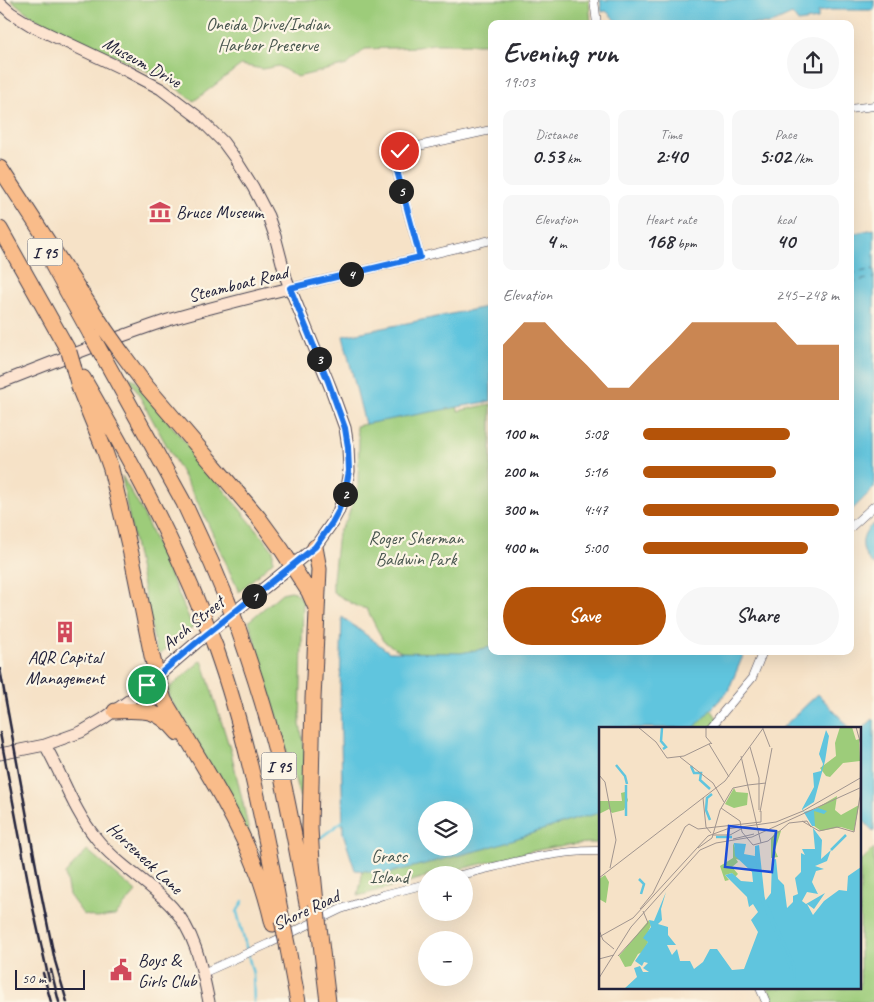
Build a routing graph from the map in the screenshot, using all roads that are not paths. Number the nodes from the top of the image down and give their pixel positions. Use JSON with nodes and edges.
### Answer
{"nodes":[{"id":1,"x":594,"y":0,"type":"edge"},
{"id":2,"x":0,"y":3,"type":"edge"},
{"id":3,"x":597,"y":20,"type":"edge"},
{"id":4,"x":874,"y":106,"type":"edge"},
{"id":5,"x":854,"y":108,"type":"edge"},
{"id":6,"x":488,"y":131,"type":"edge"},
{"id":7,"x":0,"y":170,"type":"edge"},
{"id":8,"x":0,"y":229,"type":"edge"},
{"id":9,"x":488,"y":241,"type":"edge"},
{"id":10,"x":420,"y":257,"type":"junction"},
{"id":11,"x":290,"y":288,"type":"junction"},
{"id":12,"x":97,"y":330,"type":"junction"},
{"id":13,"x":76,"y":369,"type":"junction"},
{"id":14,"x":0,"y":383,"type":"edge"},
{"id":15,"x":874,"y":506,"type":"edge"},
{"id":16,"x":854,"y":524,"type":"edge"},
{"id":17,"x":315,"y":547,"type":"junction"},
{"id":18,"x":291,"y":566,"type":"junction"},
{"id":19,"x":317,"y":610,"type":"junction"},
{"id":20,"x":761,"y":655,"type":"edge"},
{"id":21,"x":157,"y":676,"type":"junction"},
{"id":22,"x":115,"y":711,"type":"junction"},
{"id":23,"x":711,"y":727,"type":"edge"},
{"id":24,"x":45,"y":745,"type":"junction"},
{"id":25,"x":0,"y":754,"type":"edge"},
{"id":26,"x":210,"y":778,"type":"junction"},
{"id":27,"x":599,"y":850,"type":"edge"},
{"id":28,"x":473,"y":872,"type":"edge"},
{"id":29,"x":418,"y":886,"type":"edge"},
{"id":30,"x":312,"y":906,"type":"junction"},
{"id":31,"x":278,"y":922,"type":"junction"},
{"id":32,"x":284,"y":950,"type":"junction"},
{"id":33,"x":203,"y":973,"type":"junction"},
{"id":34,"x":761,"y":990,"type":"edge"},
{"id":35,"x":209,"y":1002,"type":"edge"},
{"id":36,"x":294,"y":1002,"type":"edge"},
{"id":37,"x":298,"y":1002,"type":"edge"},
{"id":38,"x":327,"y":1002,"type":"edge"},
{"id":39,"x":766,"y":1002,"type":"edge"}],
"edges":[{"from":1,"to":3,"type":"street"},
{"from":2,"to":11,"type":"main road","name":"Museum Drive"},
{"from":4,"to":5,"type":"street"},
{"from":6,"to":10,"type":"street"},
{"from":7,"to":12,"type":"highway","number":"I 95"},
{"from":8,"to":13,"type":"highway","number":"I 95","bridge":true},
{"from":9,"to":10,"type":"street","name":"Steamboat Road"},
{"from":10,"to":11,"type":"street","name":"Steamboat Road"},
{"from":11,"to":14,"type":"main road","name":"Steamboat Road"},
{"from":11,"to":17,"type":"main road","name":"Arch Street"},
{"from":12,"to":18,"type":"highway","bridge":true},
{"from":12,"to":30,"type":"highway","number":"I 95","bridge":true},
{"from":13,"to":21,"type":"highway"},
{"from":13,"to":31,"type":"highway","number":"I 95","bridge":true},
{"from":15,"to":16,"type":"street"},
{"from":17,"to":18,"type":"main road","name":"Arch Street"},
{"from":17,"to":19,"type":"highway"},
{"from":18,"to":19,"type":"highway"},
{"from":18,"to":21,"type":"main road","name":"Arch Street"},
{"from":19,"to":30,"type":"highway"},
{"from":20,"to":23,"type":"street"},
{"from":21,"to":22,"type":"main road","name":"Arch Street"},
{"from":21,"to":26,"type":"highway"},
{"from":22,"to":24,"type":"main road","name":"Arch Street"},
{"from":22,"to":26,"type":"highway"},
{"from":24,"to":25,"type":"main road","name":"Arch Street"},
{"from":24,"to":33,"type":"main road","name":"Horseneck Lane"},
{"from":26,"to":31,"type":"highway"},
{"from":27,"to":28,"type":"street"},
{"from":29,"to":33,"type":"street","name":"Shore Road"},
{"from":30,"to":38,"type":"highway","number":"I 95"},
{"from":31,"to":32,"type":"highway"},
{"from":32,"to":36,"type":"highway"},
{"from":32,"to":37,"type":"highway"},
{"from":33,"to":35,"type":"main road","name":"Horseneck Lane"},
{"from":34,"to":39,"type":"street"}]}
